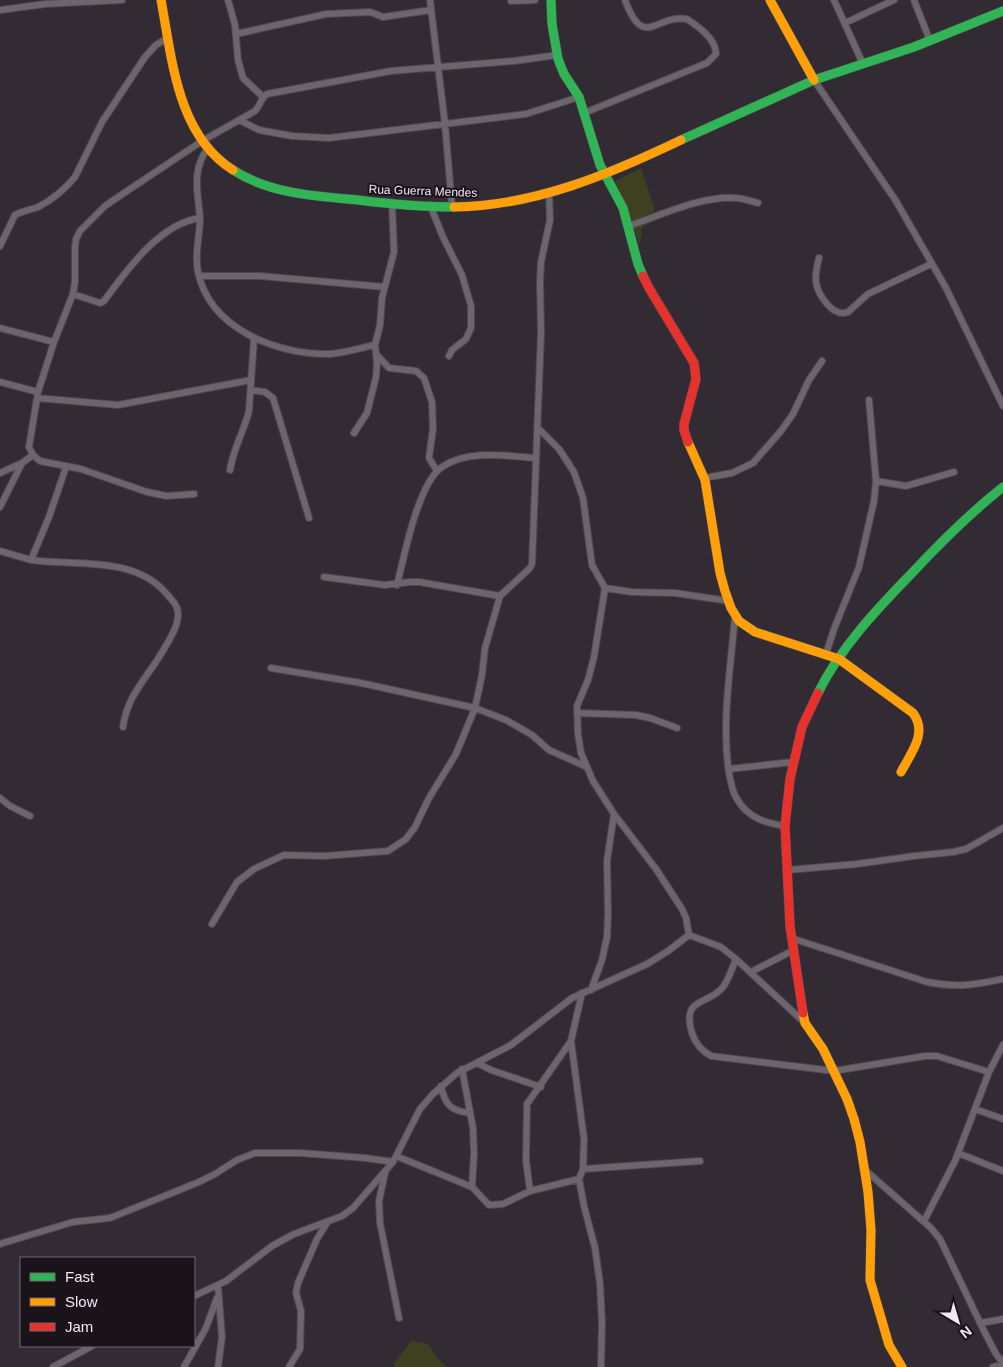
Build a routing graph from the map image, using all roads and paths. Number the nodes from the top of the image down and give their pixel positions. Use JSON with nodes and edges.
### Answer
{"nodes":[{"id":1,"x":16,"y":0,"type":"edge"},
{"id":2,"x":122,"y":0,"type":"edge"},
{"id":3,"x":161,"y":0,"type":"edge"},
{"id":4,"x":228,"y":0,"type":"edge"},
{"id":5,"x":430,"y":0,"type":"edge"},
{"id":6,"x":536,"y":0,"type":"edge"},
{"id":7,"x":551,"y":0,"type":"edge"},
{"id":8,"x":625,"y":0,"type":"edge"},
{"id":9,"x":770,"y":0,"type":"edge"},
{"id":10,"x":834,"y":0,"type":"edge"},
{"id":11,"x":894,"y":0,"type":"edge"},
{"id":12,"x":914,"y":0,"type":"edge"},
{"id":13,"x":511,"y":1,"type":"edge"},
{"id":14,"x":16,"y":8,"type":"junction"},
{"id":15,"x":0,"y":10,"type":"edge"},
{"id":16,"x":431,"y":10,"type":"junction"},
{"id":17,"x":1003,"y":11,"type":"edge"},
{"id":18,"x":845,"y":23,"type":"junction"},
{"id":19,"x":236,"y":34,"type":"junction"},
{"id":20,"x":168,"y":38,"type":"junction"},
{"id":21,"x":930,"y":41,"type":"junction"},
{"id":22,"x":557,"y":55,"type":"junction"},
{"id":23,"x":863,"y":64,"type":"junction"},
{"id":24,"x":438,"y":66,"type":"junction"},
{"id":25,"x":814,"y":80,"type":"junction"},
{"id":26,"x":263,"y":97,"type":"junction"},
{"id":27,"x":579,"y":97,"type":"junction"},
{"id":28,"x":584,"y":112,"type":"junction"},
{"id":29,"x":239,"y":120,"type":"junction"},
{"id":30,"x":445,"y":124,"type":"junction"},
{"id":31,"x":205,"y":144,"type":"junction"},
{"id":32,"x":605,"y":174,"type":"junction"},
{"id":33,"x":549,"y":192,"type":"junction"},
{"id":34,"x":392,"y":203,"type":"junction"},
{"id":35,"x":758,"y":203,"type":"dead end"},
{"id":36,"x":430,"y":205,"type":"junction"},
{"id":37,"x":452,"y":206,"type":"junction"},
{"id":38,"x":200,"y":218,"type":"junction"},
{"id":39,"x":629,"y":226,"type":"junction"},
{"id":40,"x":0,"y":246,"type":"edge"},
{"id":41,"x":819,"y":258,"type":"dead end"},
{"id":42,"x":930,"y":264,"type":"junction"},
{"id":43,"x":199,"y":276,"type":"junction"},
{"id":44,"x":384,"y":286,"type":"junction"},
{"id":45,"x":73,"y":294,"type":"junction"},
{"id":46,"x":0,"y":328,"type":"edge"},
{"id":47,"x":254,"y":339,"type":"junction"},
{"id":48,"x":54,"y":342,"type":"junction"},
{"id":49,"x":374,"y":345,"type":"junction"},
{"id":50,"x":376,"y":354,"type":"junction"},
{"id":51,"x":449,"y":356,"type":"dead end"},
{"id":52,"x":822,"y":361,"type":"dead end"},
{"id":53,"x":251,"y":380,"type":"junction"},
{"id":54,"x":0,"y":382,"type":"edge"},
{"id":55,"x":251,"y":390,"type":"junction"},
{"id":56,"x":37,"y":395,"type":"junction"},
{"id":57,"x":869,"y":400,"type":"dead end"},
{"id":58,"x":1003,"y":406,"type":"edge"},
{"id":59,"x":537,"y":427,"type":"junction"},
{"id":60,"x":354,"y":433,"type":"dead end"},
{"id":61,"x":33,"y":455,"type":"junction"},
{"id":62,"x":536,"y":458,"type":"junction"},
{"id":63,"x":22,"y":463,"type":"junction"},
{"id":64,"x":66,"y":467,"type":"junction"},
{"id":65,"x":230,"y":470,"type":"dead end"},
{"id":66,"x":436,"y":471,"type":"junction"},
{"id":67,"x":954,"y":472,"type":"dead end"},
{"id":68,"x":0,"y":473,"type":"edge"},
{"id":69,"x":704,"y":478,"type":"junction"},
{"id":70,"x":876,"y":481,"type":"junction"},
{"id":71,"x":1003,"y":487,"type":"edge"},
{"id":72,"x":194,"y":494,"type":"dead end"},
{"id":73,"x":0,"y":507,"type":"edge"},
{"id":74,"x":309,"y":518,"type":"dead end"},
{"id":75,"x":0,"y":551,"type":"edge"},
{"id":76,"x":31,"y":560,"type":"junction"},
{"id":77,"x":324,"y":577,"type":"dead end"},
{"id":78,"x":397,"y":585,"type":"junction"},
{"id":79,"x":605,"y":588,"type":"junction"},
{"id":80,"x":500,"y":596,"type":"junction"},
{"id":81,"x":729,"y":601,"type":"junction"},
{"id":82,"x":735,"y":615,"type":"junction"},
{"id":83,"x":826,"y":654,"type":"junction"},
{"id":84,"x":839,"y":658,"type":"junction"},
{"id":85,"x":272,"y":668,"type":"dead end"},
{"id":86,"x":475,"y":708,"type":"junction"},
{"id":87,"x":577,"y":713,"type":"junction"},
{"id":88,"x":123,"y":727,"type":"dead end"},
{"id":89,"x":677,"y":728,"type":"dead end"},
{"id":90,"x":793,"y":762,"type":"junction"},
{"id":91,"x":587,"y":767,"type":"junction"},
{"id":92,"x":729,"y":769,"type":"junction"},
{"id":93,"x":901,"y":772,"type":"dead end"},
{"id":94,"x":0,"y":798,"type":"edge"},
{"id":95,"x":614,"y":814,"type":"junction"},
{"id":96,"x":30,"y":816,"type":"dead end"},
{"id":97,"x":785,"y":826,"type":"junction"},
{"id":98,"x":1003,"y":828,"type":"edge"},
{"id":99,"x":788,"y":870,"type":"junction"},
{"id":100,"x":212,"y":924,"type":"dead end"},
{"id":101,"x":689,"y":935,"type":"junction"},
{"id":102,"x":791,"y":938,"type":"junction"},
{"id":103,"x":792,"y":951,"type":"junction"},
{"id":104,"x":736,"y":959,"type":"junction"},
{"id":105,"x":751,"y":972,"type":"junction"},
{"id":106,"x":1003,"y":979,"type":"edge"},
{"id":107,"x":591,"y":990,"type":"junction"},
{"id":108,"x":582,"y":993,"type":"junction"},
{"id":109,"x":805,"y":1023,"type":"junction"},
{"id":110,"x":571,"y":1041,"type":"junction"},
{"id":111,"x":1003,"y":1045,"type":"edge"},
{"id":112,"x":477,"y":1063,"type":"junction"},
{"id":113,"x":462,"y":1070,"type":"junction"},
{"id":114,"x":834,"y":1071,"type":"junction"},
{"id":115,"x":989,"y":1072,"type":"junction"},
{"id":116,"x":441,"y":1086,"type":"junction"},
{"id":117,"x":540,"y":1087,"type":"junction"},
{"id":118,"x":975,"y":1109,"type":"junction"},
{"id":119,"x":470,"y":1113,"type":"junction"},
{"id":120,"x":1003,"y":1119,"type":"edge"},
{"id":121,"x":958,"y":1153,"type":"junction"},
{"id":122,"x":394,"y":1159,"type":"junction"},
{"id":123,"x":700,"y":1161,"type":"dead end"},
{"id":124,"x":864,"y":1168,"type":"junction"},
{"id":125,"x":583,"y":1169,"type":"junction"},
{"id":126,"x":1003,"y":1170,"type":"edge"},
{"id":127,"x":385,"y":1172,"type":"junction"},
{"id":128,"x":580,"y":1179,"type":"junction"},
{"id":129,"x":472,"y":1187,"type":"junction"},
{"id":130,"x":530,"y":1192,"type":"junction"},
{"id":131,"x":924,"y":1221,"type":"junction"},
{"id":132,"x":327,"y":1223,"type":"junction"},
{"id":133,"x":0,"y":1244,"type":"edge"},
{"id":134,"x":218,"y":1286,"type":"junction"},
{"id":135,"x":219,"y":1294,"type":"junction"},
{"id":136,"x":195,"y":1296,"type":"edge"},
{"id":137,"x":399,"y":1318,"type":"dead end"},
{"id":138,"x":1003,"y":1319,"type":"edge"},
{"id":139,"x":981,"y":1324,"type":"junction"},
{"id":140,"x":90,"y":1347,"type":"edge"},
{"id":141,"x":1003,"y":1364,"type":"edge"},
{"id":142,"x":54,"y":1367,"type":"edge"},
{"id":143,"x":184,"y":1367,"type":"edge"},
{"id":144,"x":218,"y":1367,"type":"edge"},
{"id":145,"x":289,"y":1367,"type":"edge"},
{"id":146,"x":601,"y":1367,"type":"edge"},
{"id":147,"x":902,"y":1367,"type":"edge"},
{"id":148,"x":993,"y":1367,"type":"edge"}],
"edges":[{"from":1,"to":14,"type":"street"},
{"from":2,"to":14,"type":"street"},
{"from":3,"to":20,"type":"street","name":"Rua Guerra Mendes"},
{"from":4,"to":19,"type":"street"},
{"from":5,"to":16,"type":"street"},
{"from":6,"to":13,"type":"street"},
{"from":7,"to":22,"type":"street"},
{"from":8,"to":28,"type":"street"},
{"from":9,"to":25,"type":"street"},
{"from":10,"to":18,"type":"street"},
{"from":11,"to":18,"type":"street"},
{"from":12,"to":21,"type":"street"},
{"from":14,"to":15,"type":"street"},
{"from":16,"to":19,"type":"street"},
{"from":16,"to":24,"type":"street"},
{"from":17,"to":21,"type":"street","name":"Rua Guerra Mendes"},
{"from":18,"to":23,"type":"street"},
{"from":19,"to":26,"type":"street"},
{"from":20,"to":31,"type":"street","name":"Rua Guerra Mendes"},
{"from":20,"to":40,"type":"street"},
{"from":21,"to":23,"type":"street","name":"Rua Guerra Mendes"},
{"from":22,"to":24,"type":"street"},
{"from":22,"to":27,"type":"street"},
{"from":23,"to":25,"type":"street","name":"Rua Guerra Mendes"},
{"from":24,"to":26,"type":"street"},
{"from":24,"to":30,"type":"street"},
{"from":25,"to":32,"type":"street","name":"Rua Guerra Mendes"},
{"from":25,"to":42,"type":"street"},
{"from":26,"to":29,"type":"street"},
{"from":27,"to":28,"type":"street"},
{"from":27,"to":30,"type":"street"},
{"from":28,"to":32,"type":"street"},
{"from":29,"to":30,"type":"street"},
{"from":29,"to":31,"type":"street"},
{"from":30,"to":37,"type":"street"},
{"from":31,"to":34,"type":"street","name":"Rua Guerra Mendes"},
{"from":31,"to":38,"type":"street"},
{"from":31,"to":45,"type":"street"},
{"from":32,"to":33,"type":"street","name":"Rua Guerra Mendes"},
{"from":32,"to":39,"type":"street"},
{"from":33,"to":37,"type":"street","name":"Rua Guerra Mendes"},
{"from":33,"to":59,"type":"street"},
{"from":34,"to":36,"type":"street","name":"Rua Guerra Mendes"},
{"from":34,"to":44,"type":"street"},
{"from":35,"to":39,"type":"street"},
{"from":36,"to":37,"type":"street","name":"Rua Guerra Mendes"},
{"from":36,"to":51,"type":"street"},
{"from":38,"to":43,"type":"street"},
{"from":38,"to":45,"type":"street"},
{"from":39,"to":69,"type":"street"},
{"from":41,"to":42,"type":"street"},
{"from":42,"to":58,"type":"street"},
{"from":43,"to":44,"type":"street"},
{"from":43,"to":47,"type":"street"},
{"from":44,"to":49,"type":"street"},
{"from":45,"to":48,"type":"street"},
{"from":46,"to":48,"type":"street"},
{"from":47,"to":49,"type":"street"},
{"from":47,"to":53,"type":"street"},
{"from":48,"to":56,"type":"street"},
{"from":49,"to":50,"type":"street"},
{"from":50,"to":60,"type":"street"},
{"from":50,"to":66,"type":"street"},
{"from":52,"to":69,"type":"street"},
{"from":53,"to":55,"type":"street"},
{"from":53,"to":56,"type":"street"},
{"from":54,"to":56,"type":"street"},
{"from":55,"to":65,"type":"street"},
{"from":55,"to":74,"type":"street"},
{"from":56,"to":61,"type":"street"},
{"from":57,"to":70,"type":"street"},
{"from":59,"to":62,"type":"street"},
{"from":59,"to":79,"type":"street"},
{"from":61,"to":63,"type":"street"},
{"from":61,"to":64,"type":"street"},
{"from":62,"to":66,"type":"street"},
{"from":62,"to":80,"type":"street"},
{"from":63,"to":68,"type":"street"},
{"from":63,"to":73,"type":"street"},
{"from":64,"to":72,"type":"street"},
{"from":64,"to":76,"type":"street"},
{"from":66,"to":78,"type":"street"},
{"from":67,"to":70,"type":"street"},
{"from":69,"to":81,"type":"street"},
{"from":70,"to":83,"type":"street"},
{"from":71,"to":84,"type":"street"},
{"from":75,"to":76,"type":"street"},
{"from":76,"to":88,"type":"street"},
{"from":77,"to":78,"type":"street"},
{"from":78,"to":80,"type":"street"},
{"from":79,"to":81,"type":"street"},
{"from":79,"to":87,"type":"street"},
{"from":80,"to":86,"type":"street"},
{"from":81,"to":82,"type":"street"},
{"from":82,"to":83,"type":"street"},
{"from":82,"to":92,"type":"street"},
{"from":83,"to":84,"type":"street"},
{"from":84,"to":90,"type":"street"},
{"from":84,"to":93,"type":"street"},
{"from":85,"to":86,"type":"street"},
{"from":86,"to":91,"type":"street"},
{"from":86,"to":100,"type":"street"},
{"from":87,"to":89,"type":"street"},
{"from":87,"to":91,"type":"street"},
{"from":90,"to":92,"type":"street"},
{"from":90,"to":97,"type":"street"},
{"from":91,"to":95,"type":"street"},
{"from":92,"to":97,"type":"street"},
{"from":94,"to":96,"type":"street"},
{"from":95,"to":101,"type":"street"},
{"from":95,"to":107,"type":"street"},
{"from":97,"to":99,"type":"street"},
{"from":98,"to":99,"type":"street"},
{"from":99,"to":102,"type":"street"},
{"from":101,"to":104,"type":"street"},
{"from":101,"to":107,"type":"street"},
{"from":102,"to":103,"type":"street"},
{"from":102,"to":106,"type":"street"},
{"from":103,"to":105,"type":"street"},
{"from":103,"to":109,"type":"street"},
{"from":104,"to":105,"type":"street"},
{"from":104,"to":114,"type":"street"},
{"from":105,"to":109,"type":"street"},
{"from":107,"to":108,"type":"street"},
{"from":108,"to":110,"type":"street"},
{"from":108,"to":112,"type":"street"},
{"from":109,"to":114,"type":"street"},
{"from":110,"to":117,"type":"street"},
{"from":110,"to":125,"type":"street"},
{"from":111,"to":115,"type":"street"},
{"from":112,"to":113,"type":"street"},
{"from":112,"to":117,"type":"street"},
{"from":113,"to":116,"type":"street"},
{"from":113,"to":119,"type":"street"},
{"from":114,"to":115,"type":"street"},
{"from":114,"to":124,"type":"street"},
{"from":115,"to":118,"type":"street"},
{"from":116,"to":119,"type":"street"},
{"from":116,"to":122,"type":"street"},
{"from":117,"to":130,"type":"street"},
{"from":118,"to":120,"type":"street"},
{"from":118,"to":121,"type":"street"},
{"from":119,"to":129,"type":"street"},
{"from":121,"to":126,"type":"street"},
{"from":121,"to":131,"type":"street"},
{"from":122,"to":127,"type":"street"},
{"from":122,"to":129,"type":"street"},
{"from":122,"to":133,"type":"street"},
{"from":123,"to":125,"type":"street"},
{"from":124,"to":131,"type":"street"},
{"from":124,"to":147,"type":"street"},
{"from":125,"to":128,"type":"street"},
{"from":127,"to":132,"type":"street"},
{"from":127,"to":137,"type":"street"},
{"from":128,"to":130,"type":"street"},
{"from":128,"to":146,"type":"street"},
{"from":129,"to":130,"type":"street"},
{"from":131,"to":139,"type":"street"},
{"from":132,"to":134,"type":"street"},
{"from":132,"to":145,"type":"street"},
{"from":134,"to":135,"type":"street"},
{"from":134,"to":136,"type":"street"},
{"from":135,"to":143,"type":"street"},
{"from":135,"to":144,"type":"street"},
{"from":138,"to":139,"type":"street"},
{"from":139,"to":141,"type":"street"},
{"from":140,"to":142,"type":"street"},
{"from":141,"to":148,"type":"street"}]}
